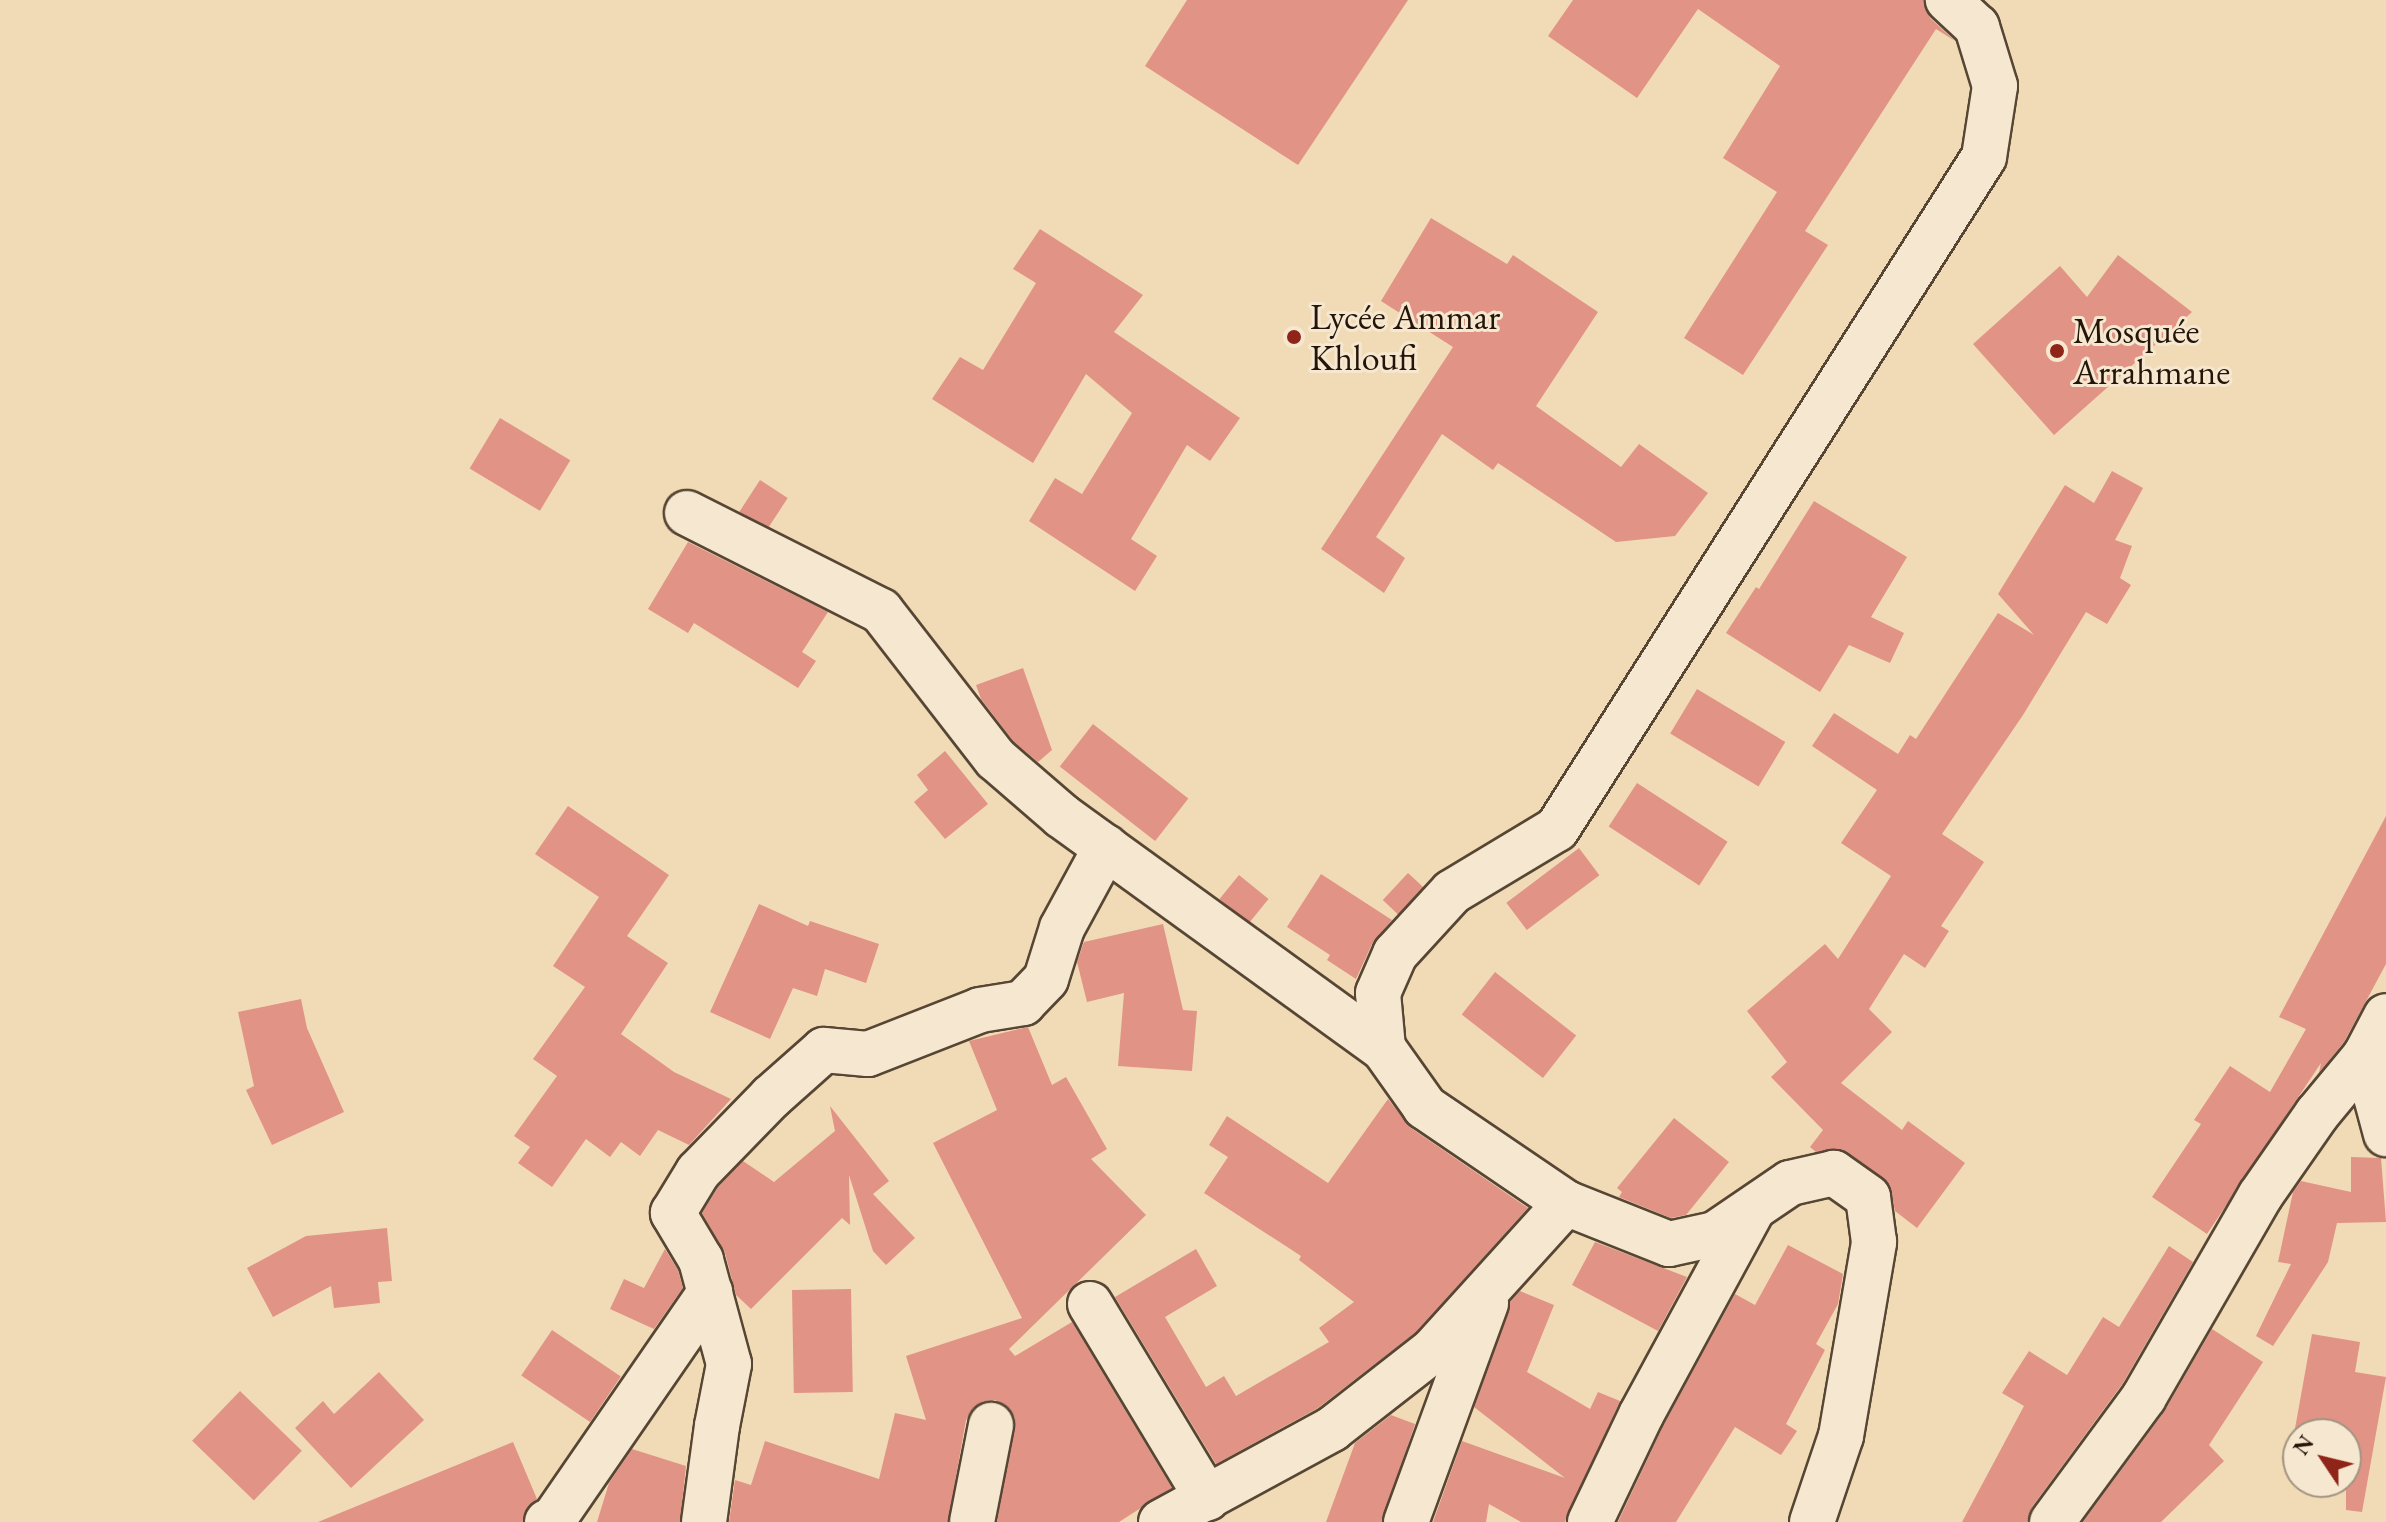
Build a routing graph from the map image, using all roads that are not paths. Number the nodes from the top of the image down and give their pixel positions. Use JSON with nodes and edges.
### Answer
{"nodes":[{"id":1,"x":1948,"y":0,"type":"edge"},
{"id":2,"x":687,"y":513,"type":"dead end"},
{"id":3,"x":1106,"y":847,"type":"junction"},
{"id":4,"x":2386,"y":1016,"type":"edge"},
{"id":5,"x":1383,"y":1048,"type":"junction"},
{"id":6,"x":2365,"y":1056,"type":"junction"},
{"id":7,"x":2386,"y":1134,"type":"edge"},
{"id":8,"x":1566,"y":1203,"type":"junction"},
{"id":9,"x":1753,"y":1208,"type":"junction"},
{"id":10,"x":1493,"y":1284,"type":"junction"},
{"id":11,"x":710,"y":1292,"type":"junction"},
{"id":12,"x":1090,"y":1304,"type":"dead end"},
{"id":13,"x":991,"y":1425,"type":"dead end"},
{"id":14,"x":1207,"y":1498,"type":"junction"},
{"id":15,"x":547,"y":1522,"type":"edge"},
{"id":16,"x":704,"y":1522,"type":"edge"},
{"id":17,"x":972,"y":1522,"type":"edge"},
{"id":18,"x":1161,"y":1522,"type":"edge"},
{"id":19,"x":1406,"y":1522,"type":"edge"},
{"id":20,"x":1590,"y":1522,"type":"edge"},
{"id":21,"x":1812,"y":1522,"type":"edge"},
{"id":22,"x":2052,"y":1522,"type":"edge"}],
"edges":[{"from":1,"to":5,"type":"street"},
{"from":2,"to":3,"type":"street"},
{"from":3,"to":5,"type":"street"},
{"from":3,"to":11,"type":"street"},
{"from":4,"to":6,"type":"street"},
{"from":5,"to":8,"type":"street"},
{"from":6,"to":7,"type":"street"},
{"from":6,"to":22,"type":"street"},
{"from":8,"to":9,"type":"street"},
{"from":8,"to":10,"type":"street"},
{"from":9,"to":20,"type":"street"},
{"from":9,"to":21,"type":"street"},
{"from":10,"to":14,"type":"street"},
{"from":10,"to":19,"type":"street"},
{"from":11,"to":15,"type":"street"},
{"from":11,"to":16,"type":"street"},
{"from":12,"to":14,"type":"street"},
{"from":13,"to":17,"type":"street"},
{"from":14,"to":18,"type":"street"}]}
